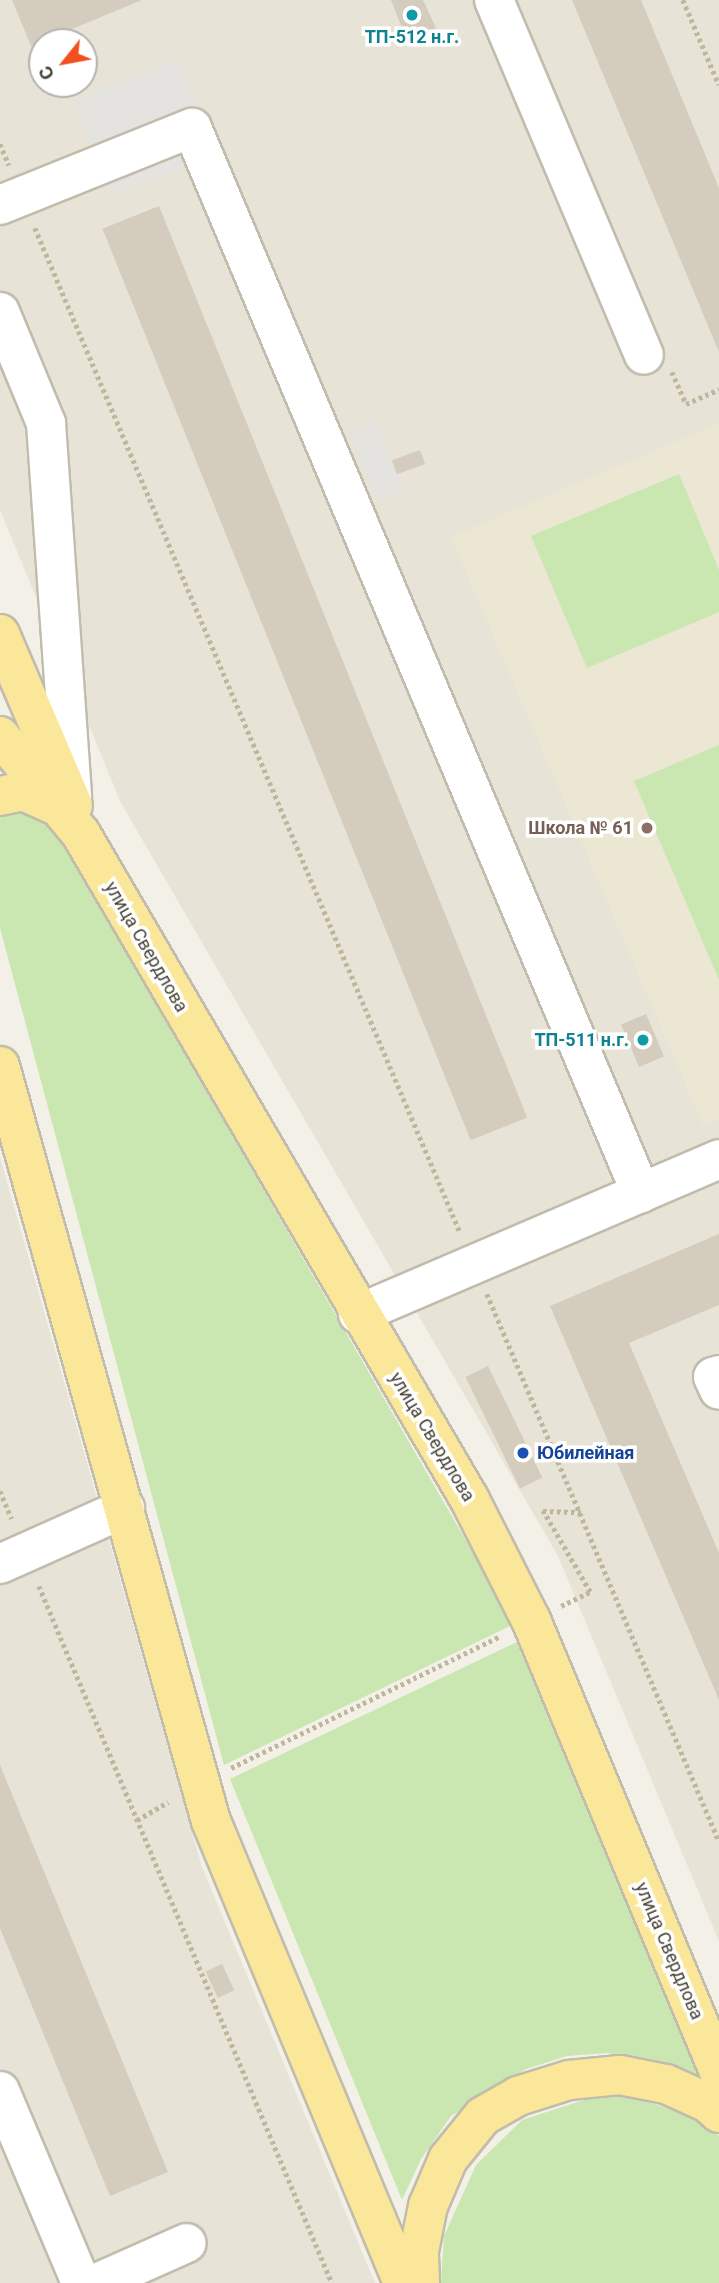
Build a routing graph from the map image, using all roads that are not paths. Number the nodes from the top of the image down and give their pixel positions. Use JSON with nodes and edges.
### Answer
{"nodes":[{"id":1,"x":494,"y":0,"type":"edge"},
{"id":2,"x":11,"y":201,"type":"edge"},
{"id":3,"x":0,"y":312,"type":"edge"},
{"id":4,"x":644,"y":355,"type":"dead end"},
{"id":5,"x":0,"y":634,"type":"edge"},
{"id":6,"x":0,"y":736,"type":"edge"},
{"id":7,"x":0,"y":796,"type":"edge"},
{"id":8,"x":71,"y":813,"type":"junction"},
{"id":9,"x":0,"y":1066,"type":"edge"},
{"id":10,"x":719,"y":1159,"type":"edge"},
{"id":11,"x":641,"y":1193,"type":"junction"},
{"id":12,"x":358,"y":1314,"type":"junction"},
{"id":13,"x":719,"y":1375,"type":"edge"},
{"id":14,"x":719,"y":1390,"type":"edge"},
{"id":15,"x":125,"y":1508,"type":"junction"},
{"id":16,"x":13,"y":1558,"type":"edge"},
{"id":17,"x":719,"y":2071,"type":"edge"},
{"id":18,"x":0,"y":2091,"type":"edge"},
{"id":19,"x":719,"y":2113,"type":"edge"},
{"id":20,"x":187,"y":2243,"type":"dead end"},
{"id":21,"x":81,"y":2283,"type":"edge"},
{"id":22,"x":97,"y":2283,"type":"edge"},
{"id":23,"x":403,"y":2283,"type":"edge"},
{"id":24,"x":420,"y":2283,"type":"edge"}],
"edges":[{"from":1,"to":4,"type":"street"},
{"from":2,"to":11,"type":"street"},
{"from":3,"to":8,"type":"street"},
{"from":5,"to":8,"type":"main road","name":"улица Свердлова"},
{"from":6,"to":8,"type":"main road","name":"улица Свердлова"},
{"from":7,"to":8,"type":"main road"},
{"from":8,"to":12,"type":"main road","name":"улица Свердлова"},
{"from":9,"to":15,"type":"main road"},
{"from":10,"to":11,"type":"street"},
{"from":11,"to":12,"type":"street"},
{"from":12,"to":17,"type":"main road","name":"улица Свердлова"},
{"from":13,"to":14,"type":"street"},
{"from":15,"to":16,"type":"street"},
{"from":15,"to":23,"type":"main road"},
{"from":18,"to":21,"type":"street"},
{"from":19,"to":24,"type":"main road"},
{"from":20,"to":22,"type":"street"}]}
